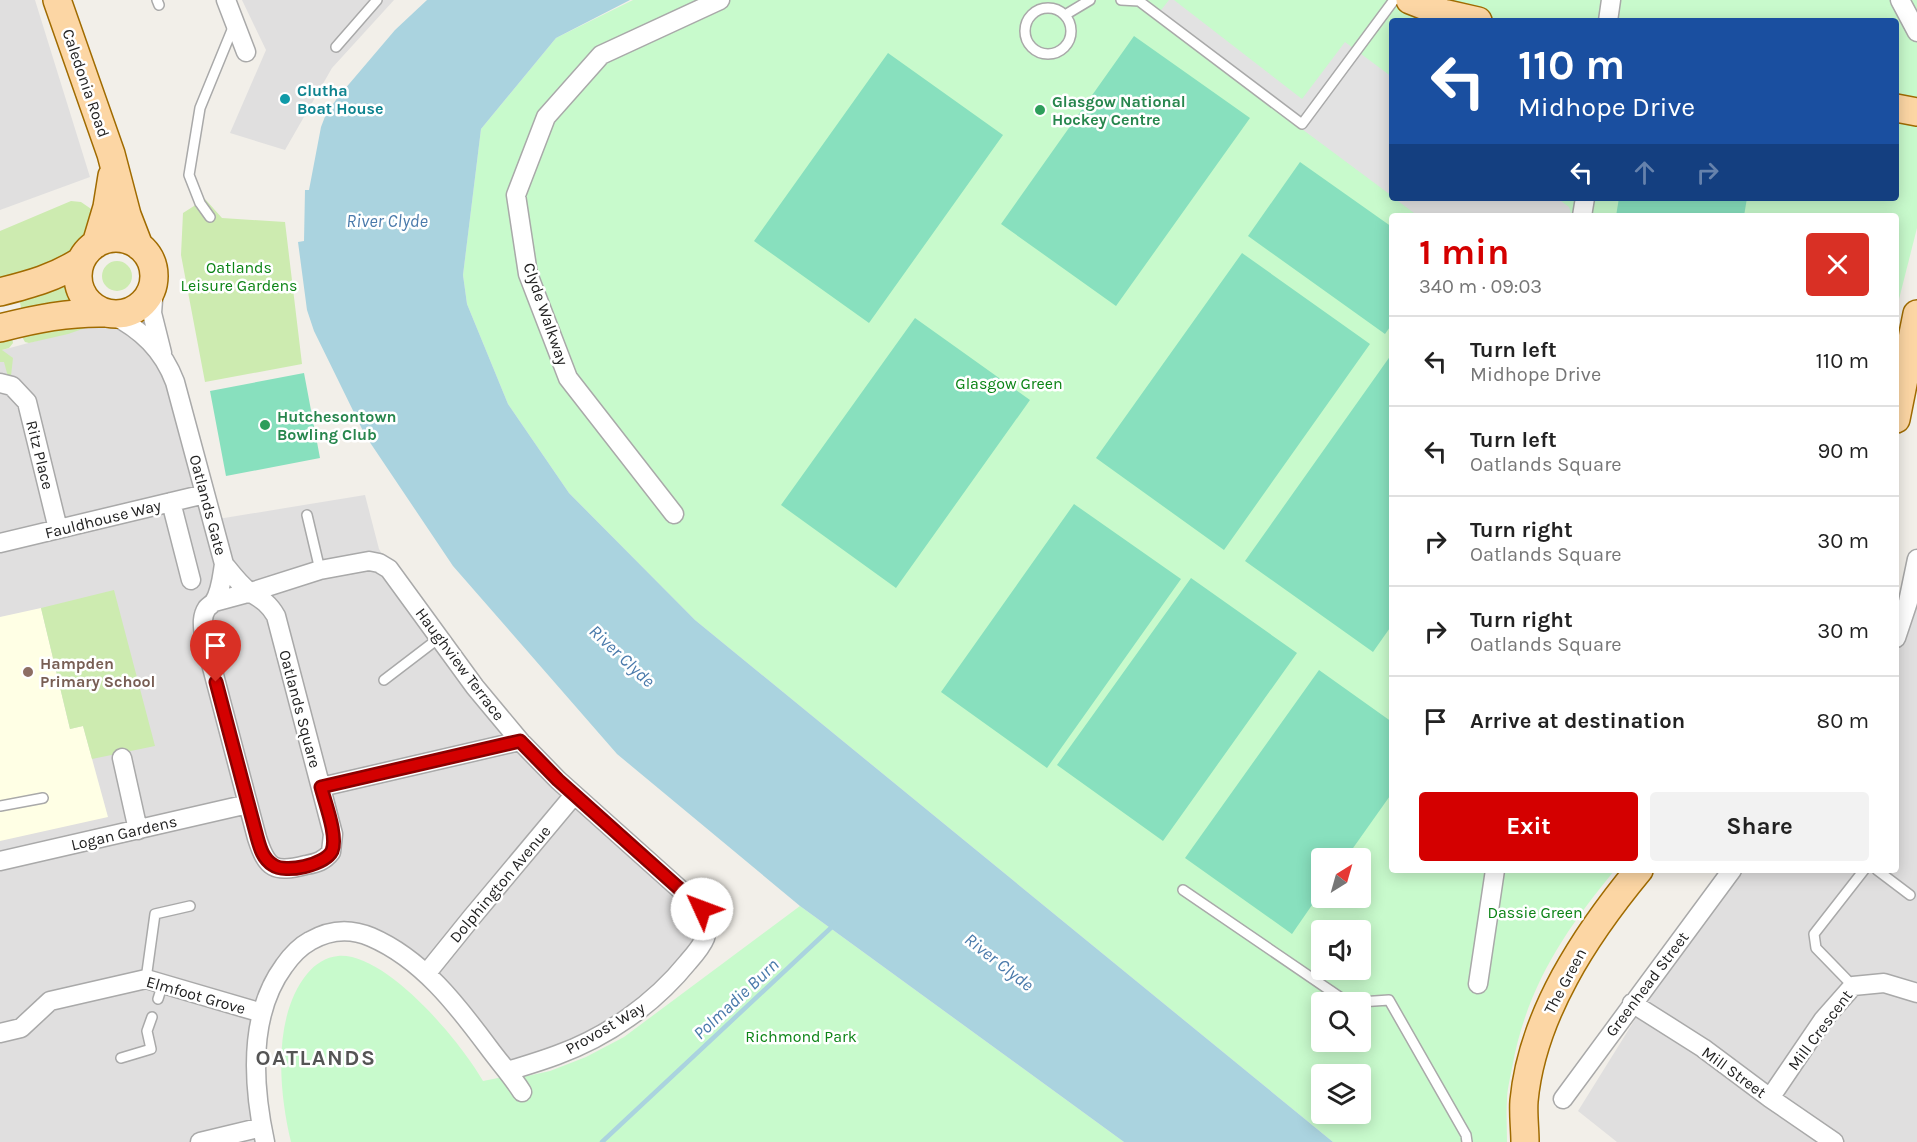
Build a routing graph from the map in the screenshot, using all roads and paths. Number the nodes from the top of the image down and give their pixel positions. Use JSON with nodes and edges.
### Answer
{"nodes":[{"id":1,"x":57,"y":0,"type":"edge"},
{"id":2,"x":226,"y":0,"type":"edge"},
{"id":3,"x":377,"y":0,"type":"edge"},
{"id":4,"x":720,"y":0,"type":"edge"},
{"id":5,"x":1090,"y":0,"type":"edge"},
{"id":6,"x":1121,"y":0,"type":"edge"},
{"id":7,"x":1394,"y":0,"type":"edge"},
{"id":8,"x":1410,"y":0,"type":"edge"},
{"id":9,"x":1611,"y":0,"type":"edge"},
{"id":10,"x":1900,"y":0,"type":"edge"},
{"id":11,"x":1065,"y":15,"type":"junction"},
{"id":12,"x":1465,"y":18,"type":"edge"},
{"id":13,"x":1608,"y":18,"type":"edge"},
{"id":14,"x":235,"y":22,"type":"junction"},
{"id":15,"x":1917,"y":32,"type":"edge"},
{"id":16,"x":336,"y":48,"type":"dead end"},
{"id":17,"x":246,"y":52,"type":"dead end"},
{"id":18,"x":1899,"y":109,"type":"edge"},
{"id":19,"x":1917,"y":112,"type":"edge"},
{"id":20,"x":114,"y":166,"type":"junction"},
{"id":21,"x":210,"y":217,"type":"dead end"},
{"id":22,"x":139,"y":246,"type":"junction"},
{"id":23,"x":89,"y":253,"type":"junction"},
{"id":24,"x":154,"y":287,"type":"junction"},
{"id":25,"x":0,"y":292,"type":"edge"},
{"id":26,"x":109,"y":314,"type":"junction"},
{"id":27,"x":1917,"y":314,"type":"edge"},
{"id":28,"x":0,"y":328,"type":"edge"},
{"id":29,"x":162,"y":354,"type":"junction"},
{"id":30,"x":6,"y":384,"type":"edge"},
{"id":31,"x":1899,"y":404,"type":"edge"},
{"id":32,"x":205,"y":494,"type":"junction"},
{"id":33,"x":171,"y":502,"type":"junction"},
{"id":34,"x":674,"y":514,"type":"dead end"},
{"id":35,"x":307,"y":515,"type":"dead end"},
{"id":36,"x":58,"y":529,"type":"junction"},
{"id":37,"x":0,"y":543,"type":"edge"},
{"id":38,"x":1917,"y":558,"type":"edge"},
{"id":39,"x":224,"y":564,"type":"junction"},
{"id":40,"x":320,"y":570,"type":"junction"},
{"id":41,"x":191,"y":580,"type":"dead end"},
{"id":42,"x":251,"y":592,"type":"junction"},
{"id":43,"x":214,"y":602,"type":"junction"},
{"id":44,"x":1899,"y":629,"type":"edge"},
{"id":45,"x":439,"y":638,"type":"junction"},
{"id":46,"x":384,"y":680,"type":"dead end"},
{"id":47,"x":520,"y":741,"type":"junction"},
{"id":48,"x":122,"y":758,"type":"dead end"},
{"id":49,"x":321,"y":787,"type":"junction"},
{"id":50,"x":574,"y":795,"type":"junction"},
{"id":51,"x":43,"y":798,"type":"dead end"},
{"id":52,"x":249,"y":804,"type":"junction"},
{"id":53,"x":0,"y":806,"type":"edge"},
{"id":54,"x":138,"y":830,"type":"junction"},
{"id":55,"x":0,"y":861,"type":"edge"},
{"id":56,"x":1495,"y":873,"type":"edge"},
{"id":57,"x":1637,"y":873,"type":"edge"},
{"id":58,"x":1730,"y":873,"type":"edge"},
{"id":59,"x":1862,"y":873,"type":"edge"},
{"id":60,"x":1881,"y":873,"type":"edge"},
{"id":61,"x":1183,"y":890,"type":"dead end"},
{"id":62,"x":1910,"y":895,"type":"dead end"},
{"id":63,"x":695,"y":901,"type":"joint"},
{"id":64,"x":190,"y":906,"type":"dead end"},
{"id":65,"x":426,"y":974,"type":"junction"},
{"id":66,"x":1478,"y":984,"type":"dead end"},
{"id":67,"x":1853,"y":986,"type":"junction"},
{"id":68,"x":156,"y":987,"type":"junction"},
{"id":69,"x":1332,"y":992,"type":"edge"},
{"id":70,"x":1917,"y":993,"type":"edge"},
{"id":71,"x":1371,"y":1001,"type":"edge"},
{"id":72,"x":1632,"y":1003,"type":"junction"},
{"id":73,"x":262,"y":1013,"type":"junction"},
{"id":74,"x":152,"y":1017,"type":"dead end"},
{"id":75,"x":0,"y":1033,"type":"edge"},
{"id":76,"x":121,"y":1058,"type":"dead end"},
{"id":77,"x":508,"y":1071,"type":"junction"},
{"id":78,"x":522,"y":1092,"type":"dead end"},
{"id":79,"x":1770,"y":1098,"type":"junction"},
{"id":80,"x":1563,"y":1099,"type":"dead end"},
{"id":81,"x":263,"y":1135,"type":"edge"},
{"id":82,"x":1826,"y":1140,"type":"edge"},
{"id":83,"x":200,"y":1142,"type":"edge"},
{"id":84,"x":1467,"y":1142,"type":"edge"},
{"id":85,"x":1525,"y":1142,"type":"edge"}],
"edges":[{"from":1,"to":20,"type":"main road","name":"Caledonia Road"},
{"from":2,"to":14,"type":"street"},
{"from":3,"to":16,"type":"lane"},
{"from":4,"to":34,"type":"street","name":"Clyde Walkway"},
{"from":5,"to":11,"type":"lane"},
{"from":6,"to":7,"type":"lane"},
{"from":8,"to":12,"type":"main road"},
{"from":9,"to":13,"type":"street"},
{"from":10,"to":15,"type":"street"},
{"from":11,"to":11,"type":"lane"},
{"from":14,"to":17,"type":"street"},
{"from":14,"to":21,"type":"lane"},
{"from":18,"to":19,"type":"main road"},
{"from":20,"to":22,"type":"main road","name":"Caledonia Road"},
{"from":20,"to":23,"type":"main road","name":"Caledonia Road"},
{"from":22,"to":23,"type":"main road"},
{"from":22,"to":24,"type":"main road"},
{"from":23,"to":25,"type":"main road"},
{"from":23,"to":26,"type":"main road"},
{"from":24,"to":26,"type":"main road"},
{"from":24,"to":29,"type":"street"},
{"from":26,"to":28,"type":"main road"},
{"from":26,"to":29,"type":"street"},
{"from":27,"to":31,"type":"main road"},
{"from":29,"to":32,"type":"street","name":"Oatlands Gate"},
{"from":30,"to":36,"type":"street","name":"Ritz Place"},
{"from":32,"to":33,"type":"street","name":"Fauldhouse Way"},
{"from":32,"to":39,"type":"street","name":"Oatlands Gate"},
{"from":33,"to":36,"type":"street","name":"Fauldhouse Way"},
{"from":33,"to":41,"type":"street"},
{"from":35,"to":40,"type":"lane"},
{"from":36,"to":37,"type":"street","name":"Fauldhouse Way"},
{"from":38,"to":44,"type":"street"},
{"from":39,"to":42,"type":"street","name":"Oatlands Square"},
{"from":39,"to":43,"type":"street","name":"Oatlands Square"},
{"from":40,"to":42,"type":"street","name":"Haughview Terrace"},
{"from":40,"to":45,"type":"street","name":"Haughview Terrace"},
{"from":42,"to":43,"type":"street"},
{"from":42,"to":49,"type":"street","name":"Oatlands Square"},
{"from":43,"to":52,"type":"street","name":"Oatlands Square"},
{"from":45,"to":46,"type":"lane"},
{"from":45,"to":47,"type":"street","name":"Haughview Terrace"},
{"from":47,"to":49,"type":"street"},
{"from":47,"to":50,"type":"street","name":"Haughview Terrace"},
{"from":48,"to":54,"type":"street"},
{"from":49,"to":52,"type":"street","name":"Oatlands Square"},
{"from":50,"to":63,"type":"street","name":"Haughview Terrace"},
{"from":50,"to":65,"type":"street","name":"Dolphington Avenue"},
{"from":51,"to":53,"type":"lane"},
{"from":52,"to":54,"type":"street","name":"Logan Gardens"},
{"from":54,"to":55,"type":"street","name":"Logan Gardens"},
{"from":56,"to":66,"type":"street"},
{"from":57,"to":85,"type":"main road","name":"The Green"},
{"from":58,"to":72,"type":"street","name":"Greenhead Street"},
{"from":59,"to":67,"type":"lane"},
{"from":60,"to":62,"type":"lane"},
{"from":61,"to":69,"type":"lane"},
{"from":63,"to":77,"type":"street","name":"Provost Way"},
{"from":64,"to":68,"type":"lane"},
{"from":65,"to":73,"type":"street"},
{"from":65,"to":77,"type":"street"},
{"from":67,"to":70,"type":"street","name":"Mill Crescent"},
{"from":67,"to":79,"type":"street","name":"Mill Crescent"},
{"from":68,"to":73,"type":"street","name":"Elmfoot Grove"},
{"from":68,"to":75,"type":"street","name":"Elmfoot Grove"},
{"from":71,"to":84,"type":"lane"},
{"from":72,"to":79,"type":"street","name":"Mill Street"},
{"from":72,"to":80,"type":"street","name":"Greenhead Street"},
{"from":73,"to":81,"type":"street"},
{"from":74,"to":76,"type":"lane"},
{"from":77,"to":78,"type":"street"},
{"from":79,"to":82,"type":"street","name":"Mill Street"},
{"from":81,"to":83,"type":"street"}]}
